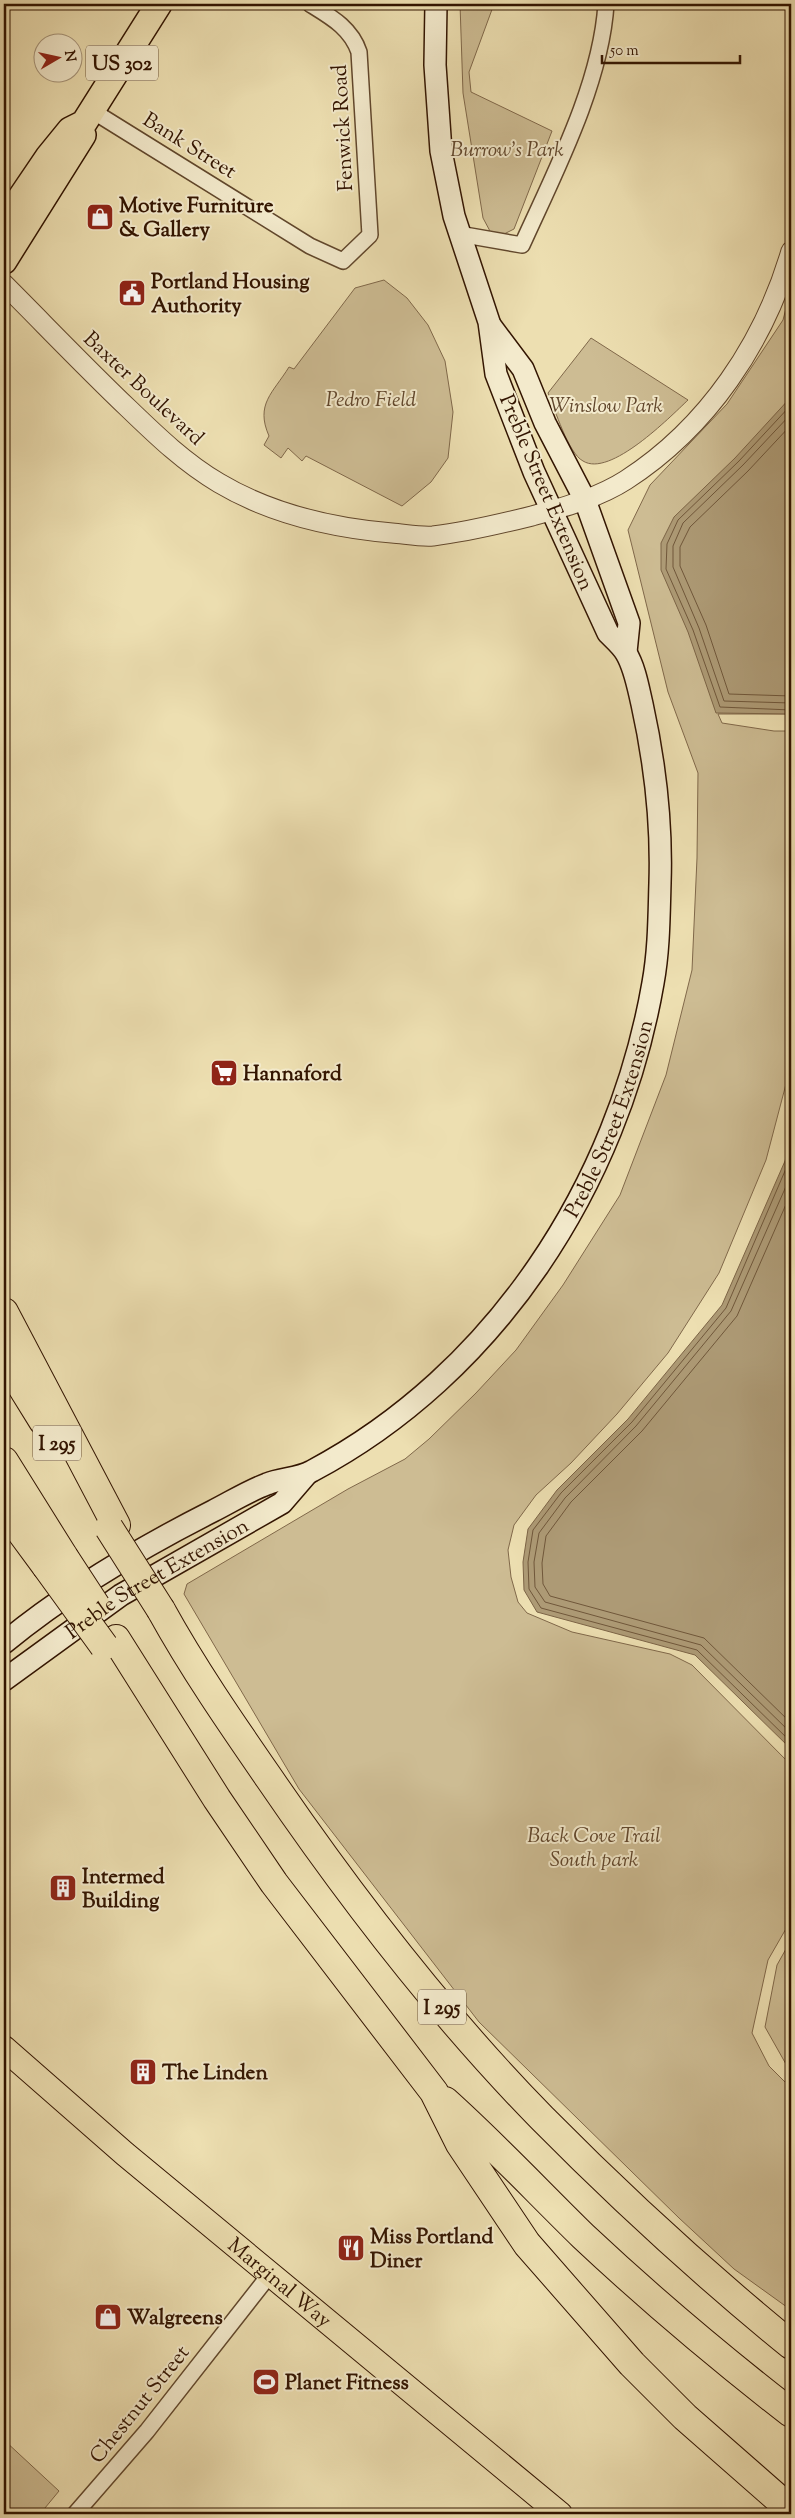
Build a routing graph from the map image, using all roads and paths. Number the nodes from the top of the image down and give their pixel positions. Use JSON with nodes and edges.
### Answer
{"nodes":[{"id":1,"x":159,"y":4,"type":"edge"},
{"id":2,"x":310,"y":4,"type":"edge"},
{"id":3,"x":436,"y":4,"type":"edge"},
{"id":4,"x":606,"y":4,"type":"edge"},
{"id":5,"x":87,"y":116,"type":"junction"},
{"id":6,"x":4,"y":222,"type":"edge"},
{"id":7,"x":459,"y":234,"type":"junction"},
{"id":8,"x":791,"y":251,"type":"edge"},
{"id":9,"x":4,"y":261,"type":"edge"},
{"id":10,"x":343,"y":262,"type":"joint"},
{"id":11,"x":4,"y":284,"type":"edge"},
{"id":12,"x":489,"y":322,"type":"junction"},
{"id":13,"x":585,"y":500,"type":"junction"},
{"id":14,"x":552,"y":511,"type":"junction"},
{"id":15,"x":626,"y":652,"type":"junction"},
{"id":16,"x":4,"y":1312,"type":"edge"},
{"id":17,"x":4,"y":1358,"type":"edge"},
{"id":18,"x":4,"y":1460,"type":"edge"},
{"id":19,"x":307,"y":1474,"type":"junction"},
{"id":20,"x":4,"y":1509,"type":"edge"},
{"id":21,"x":113,"y":1527,"type":"junction"},
{"id":22,"x":55,"y":1561,"type":"junction"},
{"id":23,"x":4,"y":1643,"type":"edge"},
{"id":24,"x":4,"y":1680,"type":"edge"},
{"id":25,"x":4,"y":2048,"type":"edge"},
{"id":26,"x":434,"y":2092,"type":"junction"},
{"id":27,"x":271,"y":2273,"type":"junction"},
{"id":28,"x":791,"y":2345,"type":"edge"},
{"id":29,"x":791,"y":2413,"type":"edge"},
{"id":30,"x":791,"y":2510,"type":"edge"},
{"id":31,"x":75,"y":2514,"type":"edge"},
{"id":32,"x":560,"y":2514,"type":"edge"}],
"edges":[{"from":1,"to":5,"type":"highway","number":"US 302"},
{"from":2,"to":10,"type":"street","name":"Fenwick Road"},
{"from":3,"to":7,"type":"main road","name":"Preble Street Extension"},
{"from":4,"to":7,"type":"street"},
{"from":5,"to":6,"type":"highway","number":"US 302"},
{"from":5,"to":9,"type":"highway","number":"US 302"},
{"from":5,"to":10,"type":"street","name":"Bank Street"},
{"from":7,"to":12,"type":"main road","name":"Preble Street Extension"},
{"from":8,"to":13,"type":"street","name":"Baxter Boulevard"},
{"from":11,"to":14,"type":"street","name":"Baxter Boulevard"},
{"from":12,"to":13,"type":"main road","name":"Preble Street Extension"},
{"from":12,"to":14,"type":"main road","name":"Preble Street Extension"},
{"from":13,"to":14,"type":"street","name":"Baxter Boulevard"},
{"from":13,"to":15,"type":"main road","name":"Preble Street Extension"},
{"from":14,"to":15,"type":"main road","name":"Preble Street Extension"},
{"from":15,"to":19,"type":"main road","name":"Preble Street Extension"},
{"from":16,"to":21,"type":"highway"},
{"from":17,"to":21,"type":"highway","number":"I 295"},
{"from":18,"to":22,"type":"highway","number":"I 295"},
{"from":19,"to":23,"type":"main road","name":"Preble Street Extension"},
{"from":19,"to":24,"type":"main road","name":"Preble Street Extension"},
{"from":20,"to":22,"type":"highway"},
{"from":21,"to":28,"type":"highway","number":"I 295","bridge":true},
{"from":22,"to":26,"type":"highway","number":"I 295","bridge":true},
{"from":25,"to":27,"type":"main road","name":"Marginal Way"},
{"from":26,"to":29,"type":"highway","number":"I 295"},
{"from":26,"to":30,"type":"highway"},
{"from":27,"to":31,"type":"street","name":"Chestnut Street"},
{"from":27,"to":32,"type":"main road","name":"Marginal Way"}]}
